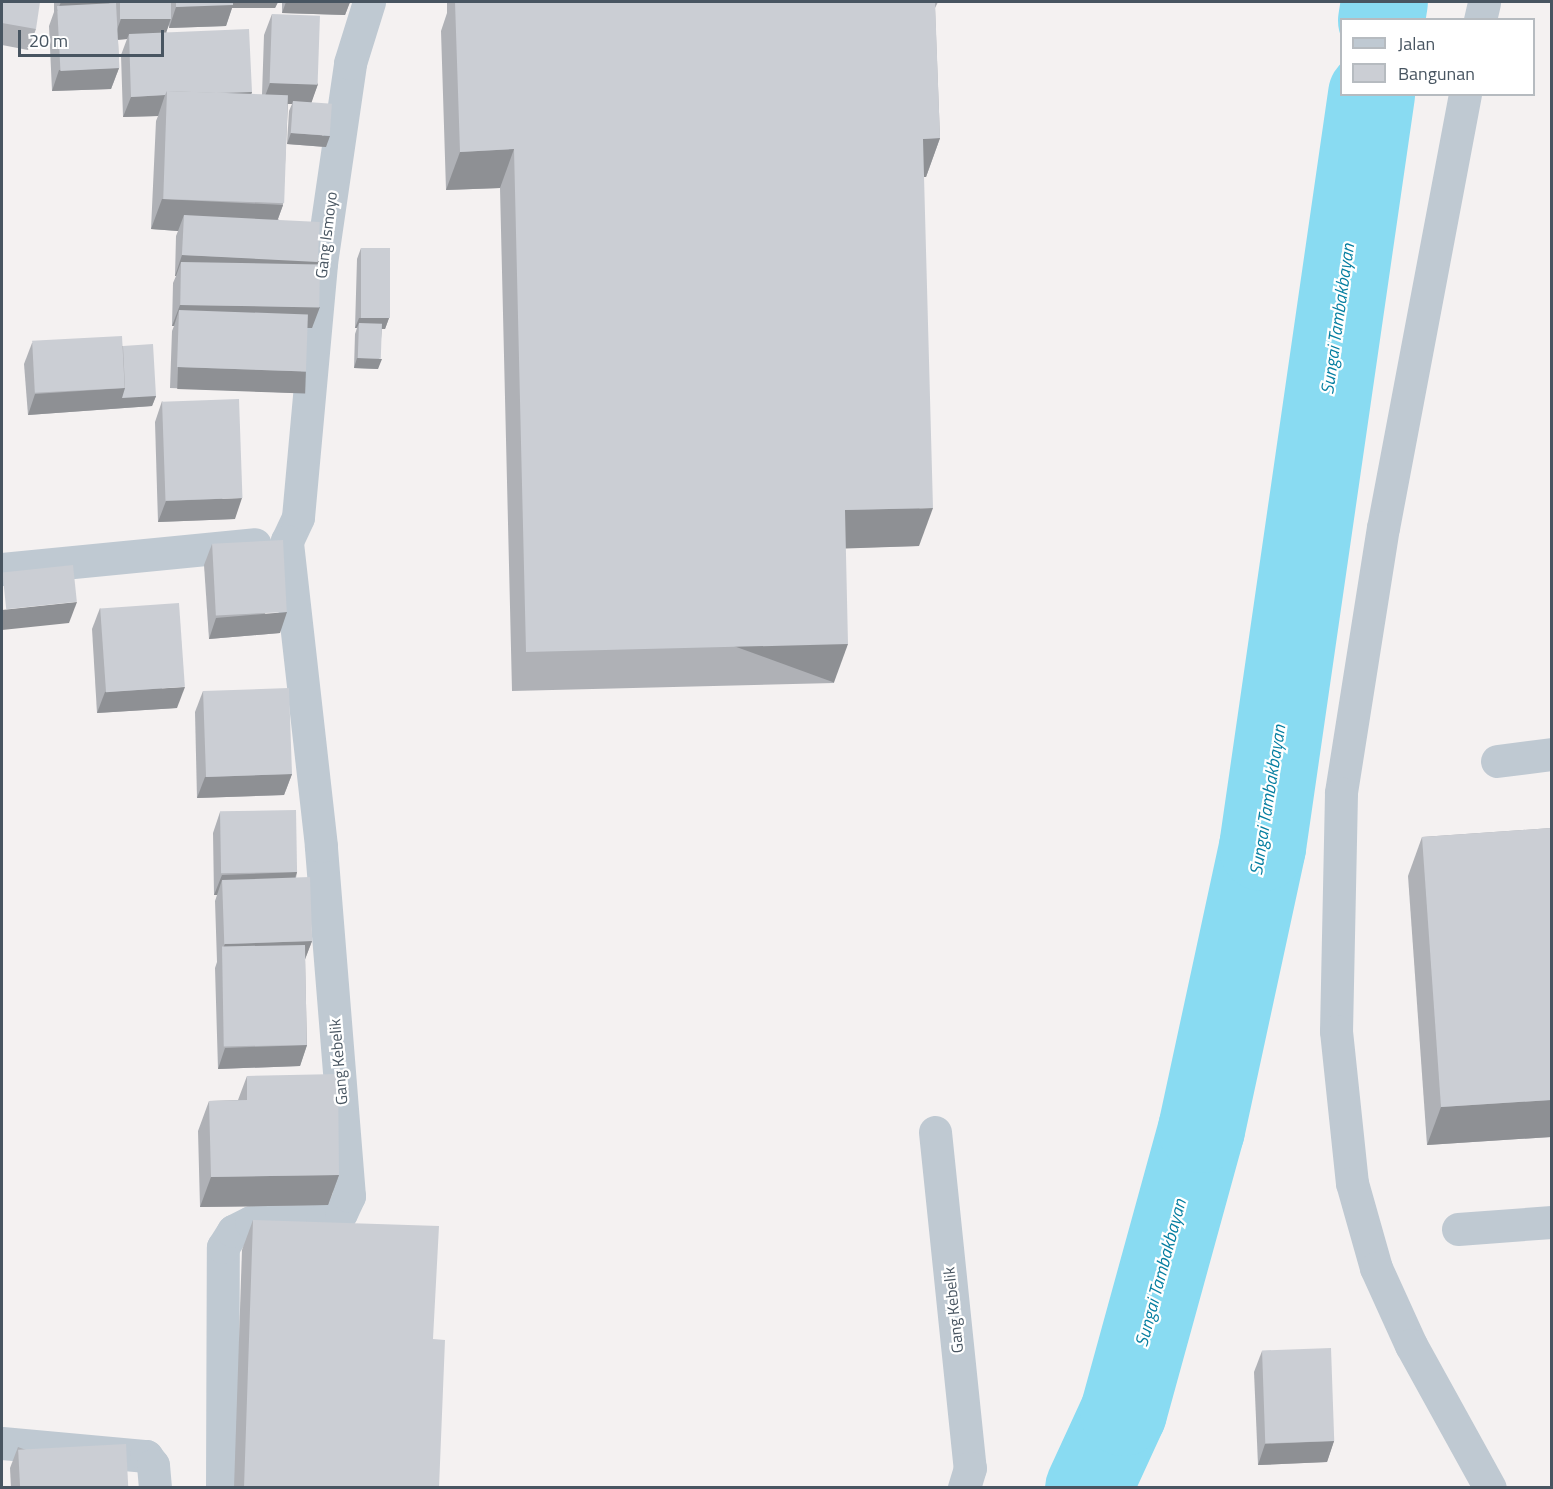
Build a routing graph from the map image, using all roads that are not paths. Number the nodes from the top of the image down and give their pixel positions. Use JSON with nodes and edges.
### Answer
{"nodes":[{"id":1,"x":369,"y":2,"type":"edge"},
{"id":2,"x":1484,"y":2,"type":"edge"},
{"id":3,"x":1480,"y":18,"type":"edge"},
{"id":4,"x":1465,"y":96,"type":"edge"},
{"id":5,"x":287,"y":541,"type":"junction"},
{"id":6,"x":2,"y":569,"type":"edge"},
{"id":7,"x":1551,"y":754,"type":"edge"},
{"id":8,"x":1497,"y":761,"type":"dead end"},
{"id":9,"x":935,"y":1132,"type":"dead end"},
{"id":10,"x":1551,"y":1221,"type":"edge"},
{"id":11,"x":1458,"y":1229,"type":"dead end"},
{"id":12,"x":2,"y":1443,"type":"edge"},
{"id":13,"x":155,"y":1488,"type":"edge"},
{"id":14,"x":222,"y":1488,"type":"edge"},
{"id":15,"x":964,"y":1488,"type":"edge"},
{"id":16,"x":1490,"y":1488,"type":"edge"}],
"edges":[{"from":1,"to":5,"type":"street","name":"Gang Ismoyo"},
{"from":2,"to":3,"type":"street"},
{"from":4,"to":16,"type":"street"},
{"from":5,"to":6,"type":"street"},
{"from":5,"to":14,"type":"street","name":"Gang Kebelik"},
{"from":7,"to":8,"type":"street"},
{"from":9,"to":15,"type":"street","name":"Gang Kebelik"},
{"from":10,"to":11,"type":"street"},
{"from":12,"to":13,"type":"street"}]}
